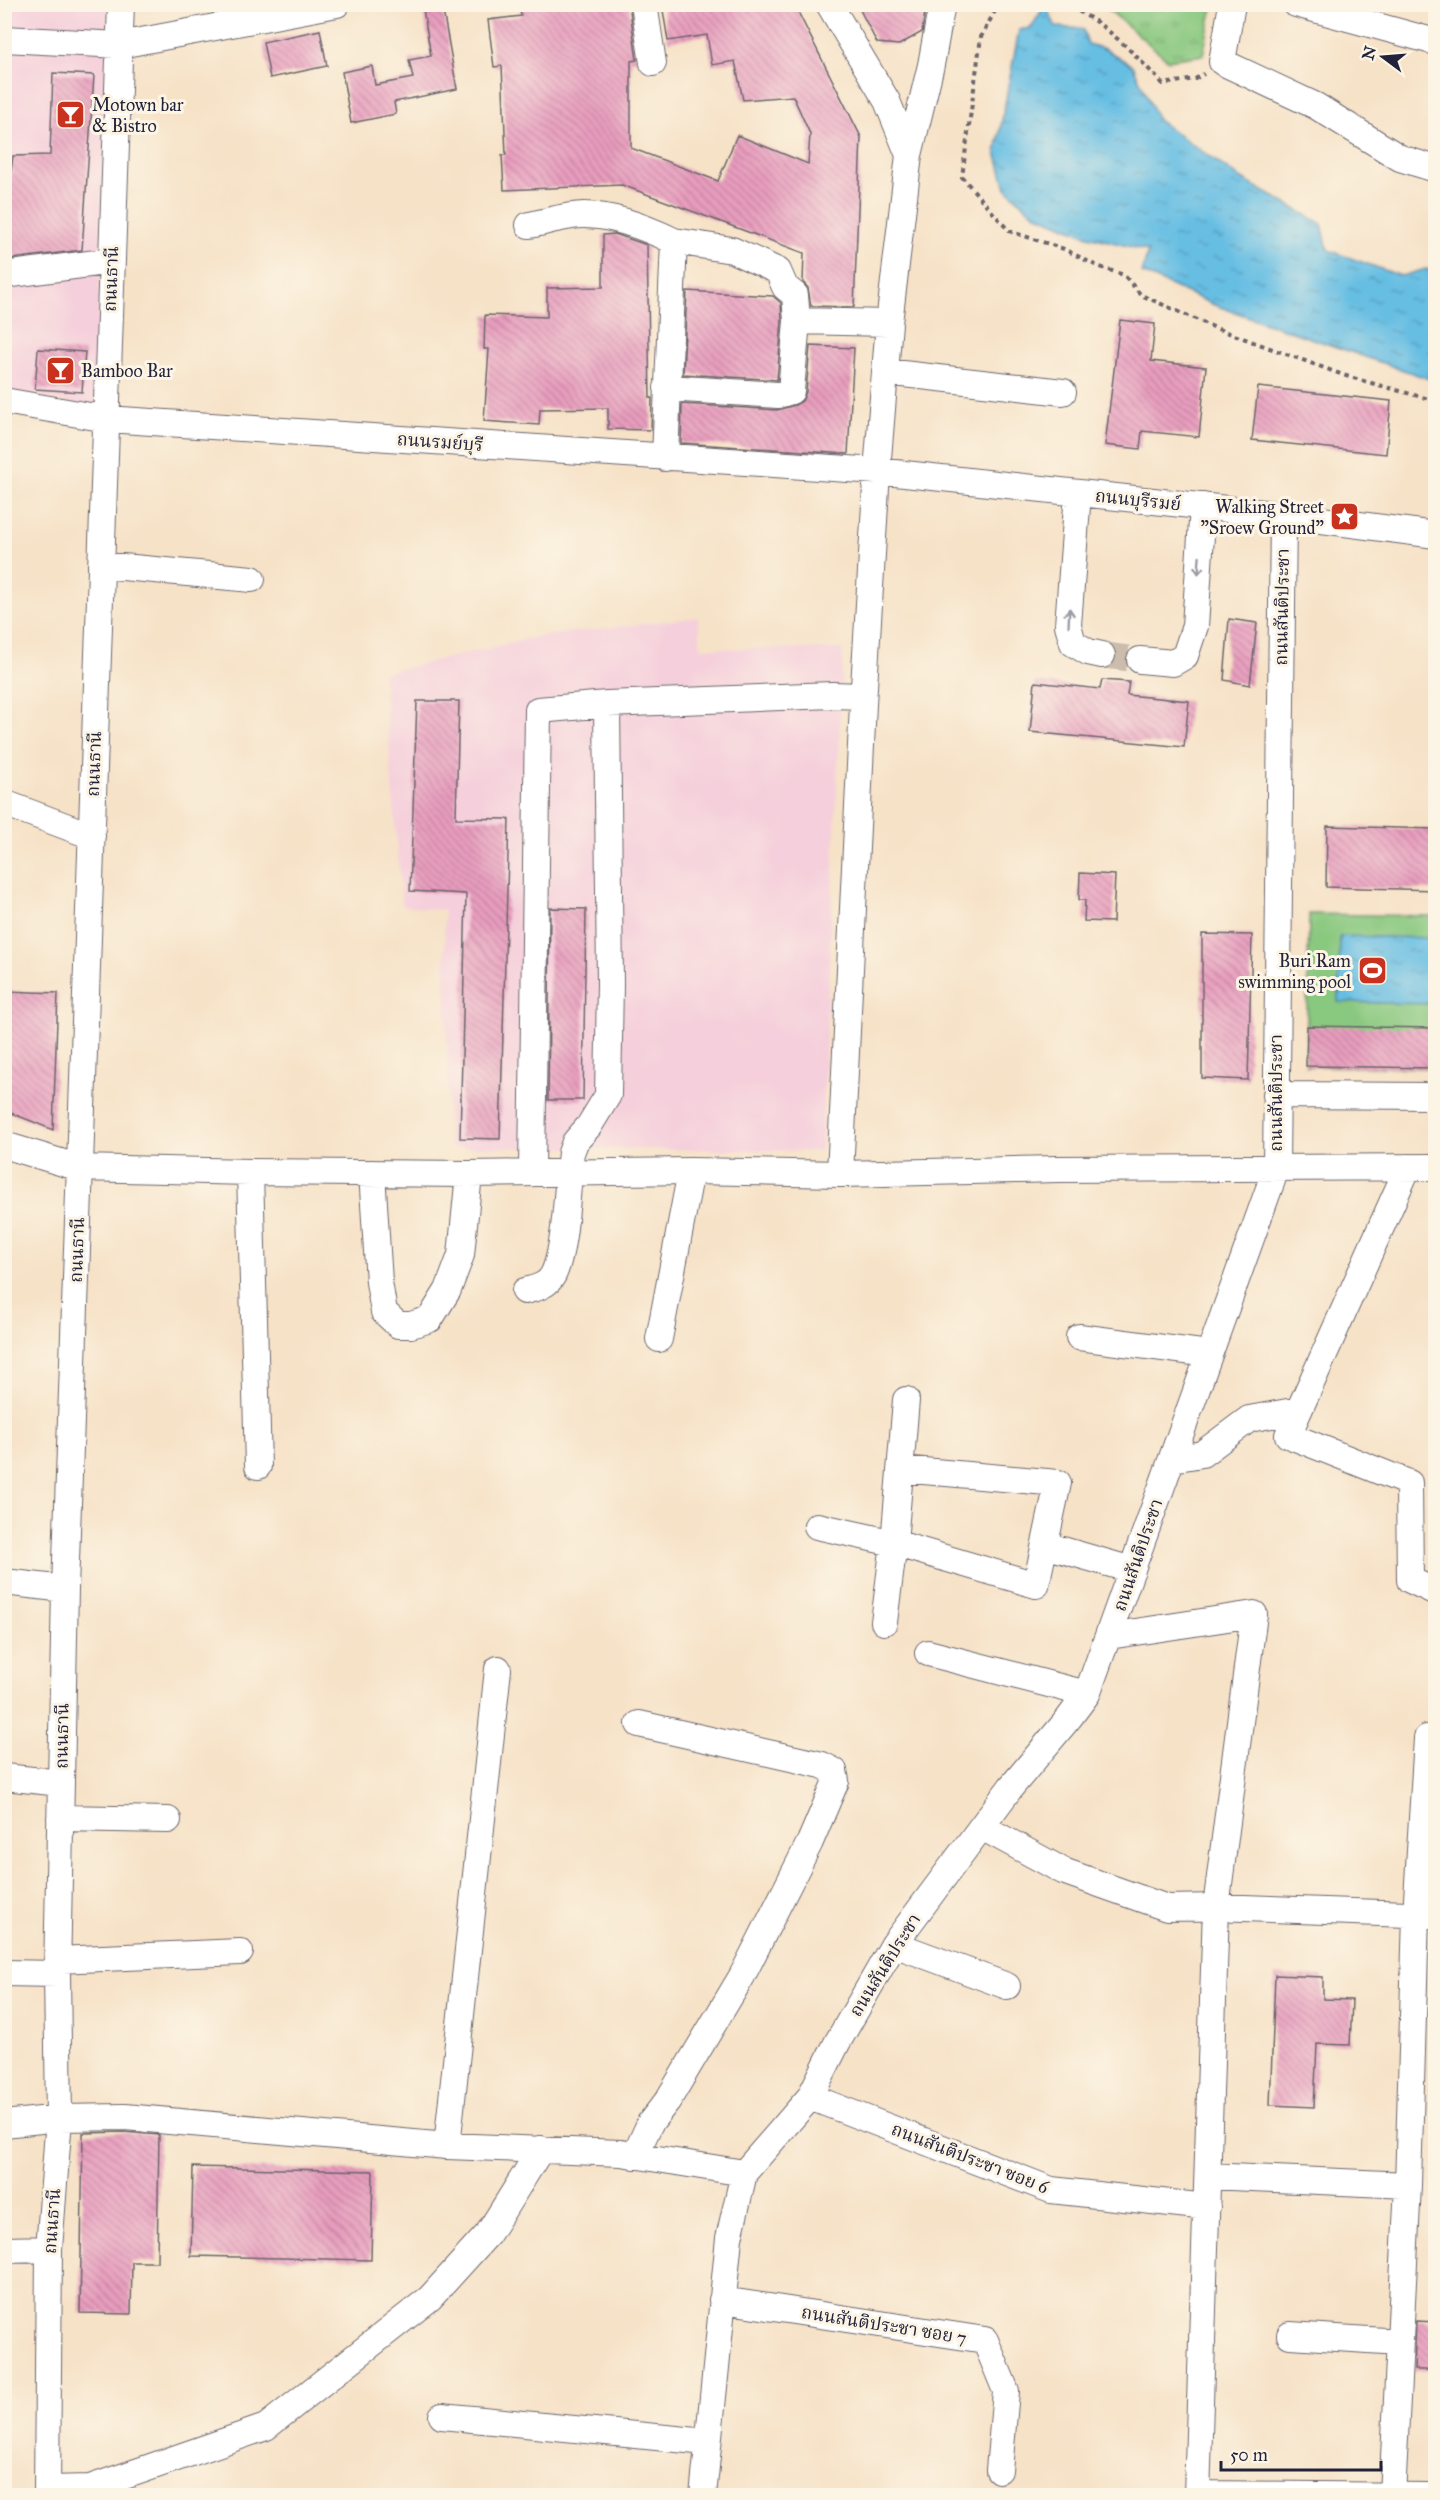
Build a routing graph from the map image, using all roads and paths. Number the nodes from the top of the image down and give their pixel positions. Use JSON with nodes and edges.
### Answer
{"nodes":[{"id":1,"x":121,"y":4,"type":"edge"},
{"id":2,"x":337,"y":4,"type":"edge"},
{"id":3,"x":644,"y":4,"type":"edge"},
{"id":4,"x":829,"y":4,"type":"edge"},
{"id":5,"x":942,"y":4,"type":"edge"},
{"id":6,"x":1002,"y":4,"type":"edge"},
{"id":7,"x":1062,"y":4,"type":"edge"},
{"id":8,"x":1232,"y":4,"type":"edge"},
{"id":9,"x":1296,"y":4,"type":"edge"},
{"id":10,"x":1359,"y":12,"type":"edge"},
{"id":11,"x":4,"y":39,"type":"edge"},
{"id":12,"x":1436,"y":42,"type":"edge"},
{"id":13,"x":120,"y":45,"type":"junction"},
{"id":14,"x":1222,"y":62,"type":"junction"},
{"id":15,"x":653,"y":63,"type":"dead end"},
{"id":16,"x":909,"y":155,"type":"junction"},
{"id":17,"x":1436,"y":169,"type":"edge"},
{"id":18,"x":529,"y":225,"type":"dead end"},
{"id":19,"x":674,"y":241,"type":"junction"},
{"id":20,"x":112,"y":261,"type":"junction"},
{"id":21,"x":4,"y":275,"type":"edge"},
{"id":22,"x":797,"y":321,"type":"junction"},
{"id":23,"x":889,"y":322,"type":"junction"},
{"id":24,"x":885,"y":372,"type":"junction"},
{"id":25,"x":667,"y":388,"type":"junction"},
{"id":26,"x":1063,"y":392,"type":"dead end"},
{"id":27,"x":4,"y":401,"type":"edge"},
{"id":28,"x":1436,"y":401,"type":"edge"},
{"id":29,"x":106,"y":419,"type":"junction"},
{"id":30,"x":665,"y":458,"type":"junction"},
{"id":31,"x":876,"y":471,"type":"junction"},
{"id":32,"x":1078,"y":493,"type":"junction"},
{"id":33,"x":1203,"y":506,"type":"junction"},
{"id":34,"x":1283,"y":515,"type":"junction"},
{"id":35,"x":1436,"y":535,"type":"edge"},
{"id":36,"x":101,"y":565,"type":"junction"},
{"id":37,"x":252,"y":579,"type":"dead end"},
{"id":38,"x":1102,"y":655,"type":"tunnel mouth"},
{"id":39,"x":1140,"y":660,"type":"tunnel mouth"},
{"id":40,"x":863,"y":696,"type":"junction"},
{"id":41,"x":607,"y":704,"type":"junction"},
{"id":42,"x":4,"y":803,"type":"edge"},
{"id":43,"x":92,"y":836,"type":"junction"},
{"id":44,"x":1276,"y":1095,"type":"junction"},
{"id":45,"x":1436,"y":1096,"type":"edge"},
{"id":46,"x":4,"y":1145,"type":"edge"},
{"id":47,"x":1408,"y":1167,"type":"junction"},
{"id":48,"x":1436,"y":1167,"type":"edge"},
{"id":49,"x":80,"y":1168,"type":"junction"},
{"id":50,"x":1276,"y":1168,"type":"junction"},
{"id":51,"x":250,"y":1172,"type":"junction"},
{"id":52,"x":569,"y":1172,"type":"junction"},
{"id":53,"x":691,"y":1172,"type":"junction"},
{"id":54,"x":372,"y":1173,"type":"junction"},
{"id":55,"x":532,"y":1173,"type":"junction"},
{"id":56,"x":469,"y":1174,"type":"junction"},
{"id":57,"x":840,"y":1174,"type":"junction"},
{"id":58,"x":525,"y":1291,"type":"dead end"},
{"id":59,"x":1079,"y":1337,"type":"dead end"},
{"id":60,"x":659,"y":1339,"type":"dead end"},
{"id":61,"x":1209,"y":1354,"type":"junction"},
{"id":62,"x":906,"y":1400,"type":"dead end"},
{"id":63,"x":1299,"y":1410,"type":"junction"},
{"id":64,"x":1172,"y":1459,"type":"junction"},
{"id":65,"x":258,"y":1466,"type":"dead end"},
{"id":66,"x":901,"y":1469,"type":"junction"},
{"id":67,"x":817,"y":1527,"type":"dead end"},
{"id":68,"x":894,"y":1543,"type":"junction"},
{"id":69,"x":1045,"y":1545,"type":"junction"},
{"id":70,"x":1132,"y":1570,"type":"junction"},
{"id":71,"x":4,"y":1582,"type":"edge"},
{"id":72,"x":65,"y":1589,"type":"junction"},
{"id":73,"x":1436,"y":1592,"type":"edge"},
{"id":74,"x":884,"y":1622,"type":"dead end"},
{"id":75,"x":1109,"y":1636,"type":"junction"},
{"id":76,"x":928,"y":1653,"type":"dead end"},
{"id":77,"x":498,"y":1669,"type":"dead end"},
{"id":78,"x":1087,"y":1694,"type":"junction"},
{"id":79,"x":639,"y":1724,"type":"dead end"},
{"id":80,"x":1427,"y":1738,"type":"dead end"},
{"id":81,"x":4,"y":1777,"type":"edge"},
{"id":82,"x":61,"y":1783,"type":"junction"},
{"id":83,"x":60,"y":1818,"type":"junction"},
{"id":84,"x":168,"y":1820,"type":"dead end"},
{"id":85,"x":982,"y":1827,"type":"junction"},
{"id":86,"x":1216,"y":1907,"type":"junction"},
{"id":87,"x":1426,"y":1915,"type":"edge"},
{"id":88,"x":894,"y":1944,"type":"junction"},
{"id":89,"x":240,"y":1952,"type":"dead end"},
{"id":90,"x":57,"y":1967,"type":"junction"},
{"id":91,"x":4,"y":1973,"type":"edge"},
{"id":92,"x":1007,"y":1986,"type":"dead end"},
{"id":93,"x":810,"y":2097,"type":"junction"},
{"id":94,"x":59,"y":2118,"type":"junction"},
{"id":95,"x":4,"y":2124,"type":"edge"},
{"id":96,"x":447,"y":2146,"type":"junction"},
{"id":97,"x":541,"y":2149,"type":"junction"},
{"id":98,"x":635,"y":2156,"type":"junction"},
{"id":99,"x":744,"y":2174,"type":"junction"},
{"id":100,"x":1208,"y":2176,"type":"junction"},
{"id":101,"x":1408,"y":2185,"type":"junction"},
{"id":102,"x":1207,"y":2207,"type":"junction"},
{"id":103,"x":49,"y":2248,"type":"junction"},
{"id":104,"x":4,"y":2250,"type":"edge"},
{"id":105,"x":722,"y":2300,"type":"junction"},
{"id":106,"x":1290,"y":2336,"type":"dead end"},
{"id":107,"x":1400,"y":2342,"type":"junction"},
{"id":108,"x":442,"y":2416,"type":"dead end"},
{"id":109,"x":707,"y":2442,"type":"junction"},
{"id":110,"x":999,"y":2470,"type":"dead end"},
{"id":111,"x":47,"y":2492,"type":"edge"},
{"id":112,"x":1197,"y":2495,"type":"edge"},
{"id":113,"x":1392,"y":2495,"type":"edge"},
{"id":114,"x":703,"y":2496,"type":"edge"},
{"id":115,"x":1428,"y":2496,"type":"edge"}],
"edges":[{"from":1,"to":13,"type":"street","name":"ถนนธานี"},
{"from":2,"to":13,"type":"street"},
{"from":3,"to":15,"type":"street"},
{"from":4,"to":16,"type":"street"},
{"from":5,"to":16,"type":"street"},
{"from":6,"to":28,"type":"path"},
{"from":7,"to":14,"type":"path"},
{"from":8,"to":14,"type":"street"},
{"from":9,"to":10,"type":"street"},
{"from":10,"to":12,"type":"street"},
{"from":11,"to":13,"type":"street"},
{"from":13,"to":20,"type":"street","name":"ถนนธานี"},
{"from":14,"to":17,"type":"street"},
{"from":16,"to":23,"type":"street"},
{"from":18,"to":19,"type":"street"},
{"from":19,"to":22,"type":"street"},
{"from":19,"to":25,"type":"street"},
{"from":20,"to":21,"type":"street"},
{"from":20,"to":29,"type":"street","name":"ถนนธานี"},
{"from":22,"to":23,"type":"street"},
{"from":22,"to":25,"type":"street"},
{"from":23,"to":24,"type":"street"},
{"from":24,"to":26,"type":"street"},
{"from":24,"to":31,"type":"street"},
{"from":25,"to":30,"type":"street"},
{"from":27,"to":29,"type":"street","name":"ถนนรมย์บุรี"},
{"from":29,"to":30,"type":"street","name":"ถนนรมย์บุรี"},
{"from":29,"to":36,"type":"street","name":"ถนนธานี"},
{"from":30,"to":31,"type":"street","name":"ถนนรมย์บุรี"},
{"from":31,"to":32,"type":"street","name":"ถนนบุรีรมย์"},
{"from":31,"to":40,"type":"street"},
{"from":32,"to":33,"type":"street","name":"ถนนบุรีรมย์"},
{"from":38,"to":32,"type":"street","one_way":true},
{"from":33,"to":34,"type":"street","name":"ถนนบุรีรมย์"},
{"from":33,"to":39,"type":"street","one_way":true},
{"from":34,"to":35,"type":"street","name":"ถนนบุรีรมย์"},
{"from":34,"to":44,"type":"street","name":"ถนนสันติประชา"},
{"from":36,"to":37,"type":"street"},
{"from":36,"to":43,"type":"street","name":"ถนนธานี"},
{"from":40,"to":41,"type":"street"},
{"from":40,"to":57,"type":"street"},
{"from":41,"to":52,"type":"street"},
{"from":41,"to":55,"type":"street"},
{"from":42,"to":43,"type":"street"},
{"from":43,"to":49,"type":"street","name":"ถนนธานี"},
{"from":44,"to":45,"type":"street"},
{"from":44,"to":50,"type":"street","name":"ถนนสันติประชา"},
{"from":46,"to":49,"type":"street"},
{"from":47,"to":48,"type":"street"},
{"from":47,"to":50,"type":"street"},
{"from":47,"to":63,"type":"street"},
{"from":49,"to":51,"type":"street"},
{"from":49,"to":72,"type":"street","name":"ถนนธานี"},
{"from":50,"to":57,"type":"street"},
{"from":50,"to":61,"type":"street","name":"ถนนสันติประชา"},
{"from":51,"to":54,"type":"street"},
{"from":51,"to":65,"type":"street"},
{"from":52,"to":53,"type":"street"},
{"from":52,"to":55,"type":"street"},
{"from":52,"to":58,"type":"street"},
{"from":53,"to":57,"type":"street"},
{"from":53,"to":60,"type":"street"},
{"from":54,"to":56,"type":"street"},
{"from":54,"to":56,"type":"street"},
{"from":55,"to":56,"type":"street"},
{"from":59,"to":61,"type":"street"},
{"from":61,"to":64,"type":"street","name":"ถนนสันติประชา"},
{"from":62,"to":66,"type":"street"},
{"from":63,"to":64,"type":"street"},
{"from":63,"to":73,"type":"street"},
{"from":64,"to":70,"type":"street","name":"ถนนสันติประชา"},
{"from":66,"to":68,"type":"street"},
{"from":66,"to":69,"type":"street"},
{"from":67,"to":68,"type":"street"},
{"from":68,"to":69,"type":"street"},
{"from":68,"to":74,"type":"street"},
{"from":69,"to":70,"type":"street"},
{"from":70,"to":75,"type":"street","name":"ถนนสันติประชา"},
{"from":71,"to":72,"type":"street"},
{"from":72,"to":82,"type":"street","name":"ถนนธานี"},
{"from":75,"to":78,"type":"street","name":"ถนนสันติประชา"},
{"from":75,"to":86,"type":"street"},
{"from":76,"to":78,"type":"street"},
{"from":77,"to":96,"type":"street"},
{"from":78,"to":85,"type":"street","name":"ถนนสันติประชา"},
{"from":79,"to":98,"type":"street"},
{"from":80,"to":87,"type":"street"},
{"from":81,"to":82,"type":"street"},
{"from":82,"to":83,"type":"street","name":"ถนนธานี"},
{"from":83,"to":84,"type":"street"},
{"from":83,"to":90,"type":"street","name":"ถนนธานี"},
{"from":85,"to":86,"type":"street"},
{"from":85,"to":88,"type":"street","name":"ถนนสันติประชา"},
{"from":86,"to":87,"type":"street"},
{"from":86,"to":100,"type":"street"},
{"from":87,"to":101,"type":"street"},
{"from":88,"to":92,"type":"street"},
{"from":88,"to":93,"type":"street","name":"ถนนสันติประชา"},
{"from":89,"to":90,"type":"street"},
{"from":90,"to":91,"type":"street"},
{"from":90,"to":94,"type":"street","name":"ถนนธานี"},
{"from":93,"to":99,"type":"street","name":"ถนนสันติประชา"},
{"from":93,"to":102,"type":"street","name":"ถนนสันติประชา ซอย 6"},
{"from":94,"to":95,"type":"street"},
{"from":94,"to":96,"type":"street"},
{"from":94,"to":103,"type":"street","name":"ถนนธานี"},
{"from":96,"to":97,"type":"street"},
{"from":97,"to":98,"type":"street"},
{"from":97,"to":111,"type":"street"},
{"from":98,"to":99,"type":"street"},
{"from":99,"to":105,"type":"street","name":"ถนนสันติประชา"},
{"from":100,"to":101,"type":"street"},
{"from":100,"to":102,"type":"street"},
{"from":101,"to":107,"type":"street"},
{"from":102,"to":112,"type":"street"},
{"from":103,"to":104,"type":"street"},
{"from":103,"to":111,"type":"street","name":"ถนนธานี"},
{"from":105,"to":109,"type":"street","name":"ถนนสันติประชา"},
{"from":105,"to":110,"type":"street","name":"ถนนสันติประชา ซอย 7"},
{"from":106,"to":107,"type":"street"},
{"from":107,"to":113,"type":"street"},
{"from":108,"to":109,"type":"street"},
{"from":109,"to":114,"type":"street","name":"ถนนสันติประชา"},
{"from":112,"to":113,"type":"street"},
{"from":113,"to":115,"type":"street"}]}
